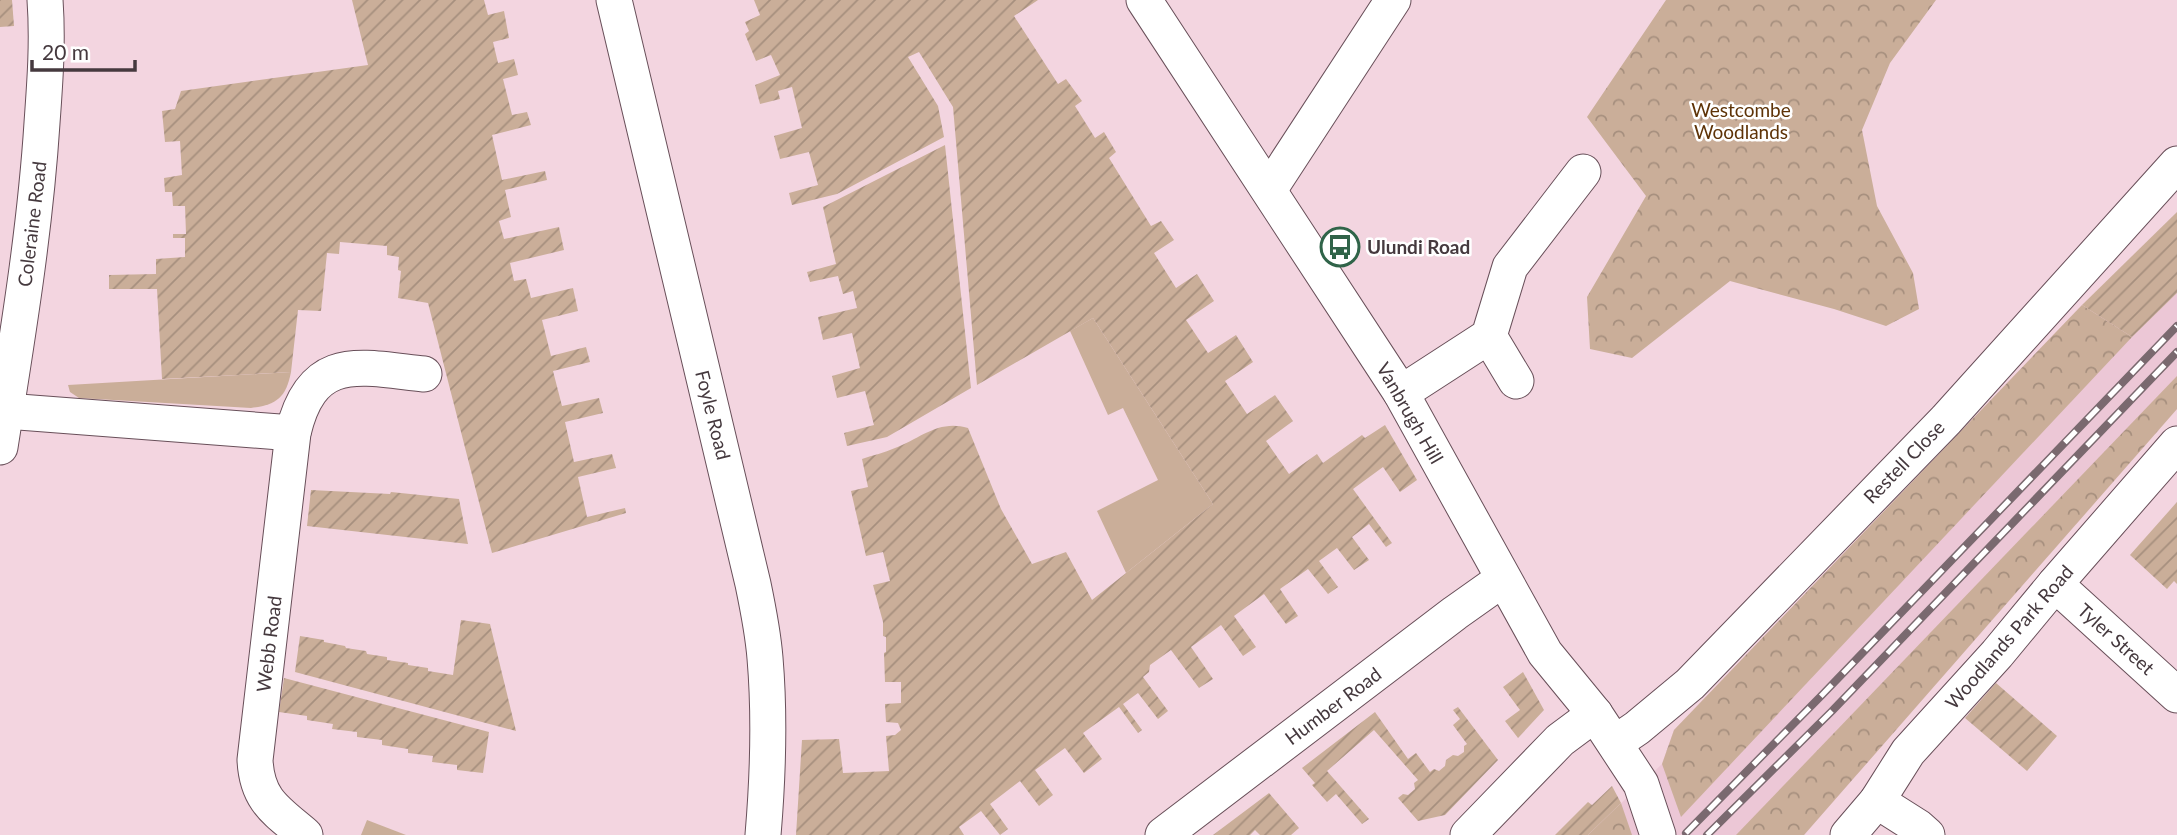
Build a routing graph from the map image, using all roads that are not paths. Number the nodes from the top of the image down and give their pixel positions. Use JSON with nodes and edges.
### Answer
{"nodes":[{"id":1,"x":45,"y":0,"type":"edge"},
{"id":2,"x":614,"y":0,"type":"edge"},
{"id":3,"x":1143,"y":0,"type":"edge"},
{"id":4,"x":1393,"y":0,"type":"edge"},
{"id":5,"x":2177,"y":164,"type":"edge"},
{"id":6,"x":1583,"y":172,"type":"dead end"},
{"id":7,"x":1269,"y":190,"type":"junction"},
{"id":8,"x":1489,"y":336,"type":"junction"},
{"id":9,"x":424,"y":374,"type":"dead end"},
{"id":10,"x":1516,"y":381,"type":"dead end"},
{"id":11,"x":1401,"y":393,"type":"junction"},
{"id":12,"x":6,"y":411,"type":"junction"},
{"id":13,"x":293,"y":433,"type":"junction"},
{"id":14,"x":2177,"y":444,"type":"edge"},
{"id":15,"x":0,"y":447,"type":"edge"},
{"id":16,"x":1503,"y":579,"type":"junction"},
{"id":17,"x":2055,"y":584,"type":"junction"},
{"id":18,"x":2177,"y":695,"type":"edge"},
{"id":19,"x":1595,"y":714,"type":"junction"},
{"id":20,"x":1615,"y":743,"type":"junction"},
{"id":21,"x":1878,"y":801,"type":"junction"},
{"id":22,"x":305,"y":835,"type":"edge"},
{"id":23,"x":764,"y":835,"type":"edge"},
{"id":24,"x":1163,"y":835,"type":"edge"},
{"id":25,"x":1468,"y":835,"type":"edge"},
{"id":26,"x":1658,"y":835,"type":"edge"},
{"id":27,"x":1848,"y":835,"type":"edge"},
{"id":28,"x":1927,"y":835,"type":"edge"}],
"edges":[{"from":1,"to":12,"type":"street","name":"Coleraine Road"},
{"from":2,"to":23,"type":"street","name":"Foyle Road"},
{"from":3,"to":7,"type":"street","name":"Vanbrugh Hill"},
{"from":4,"to":7,"type":"street"},
{"from":5,"to":20,"type":"street","name":"Restell Close"},
{"from":6,"to":8,"type":"street"},
{"from":7,"to":11,"type":"street","name":"Vanbrugh Hill"},
{"from":8,"to":10,"type":"street"},
{"from":8,"to":11,"type":"street"},
{"from":9,"to":13,"type":"street","name":"Webb Road"},
{"from":11,"to":16,"type":"street","name":"Vanbrugh Hill"},
{"from":12,"to":13,"type":"street"},
{"from":12,"to":15,"type":"street","name":"Coleraine Road"},
{"from":13,"to":22,"type":"street","name":"Webb Road"},
{"from":14,"to":17,"type":"street","name":"Woodlands Park Road"},
{"from":16,"to":19,"type":"street","name":"Vanbrugh Hill"},
{"from":16,"to":24,"type":"street","name":"Humber Road"},
{"from":17,"to":18,"type":"street","name":"Tyler Street"},
{"from":17,"to":21,"type":"street","name":"Woodlands Park Road"},
{"from":19,"to":20,"type":"street","name":"Vanbrugh Hill"},
{"from":19,"to":25,"type":"street"},
{"from":20,"to":26,"type":"street","name":"Vanbrugh Hill"},
{"from":21,"to":27,"type":"street","name":"Woodlands Park Road"},
{"from":21,"to":28,"type":"street"}]}
